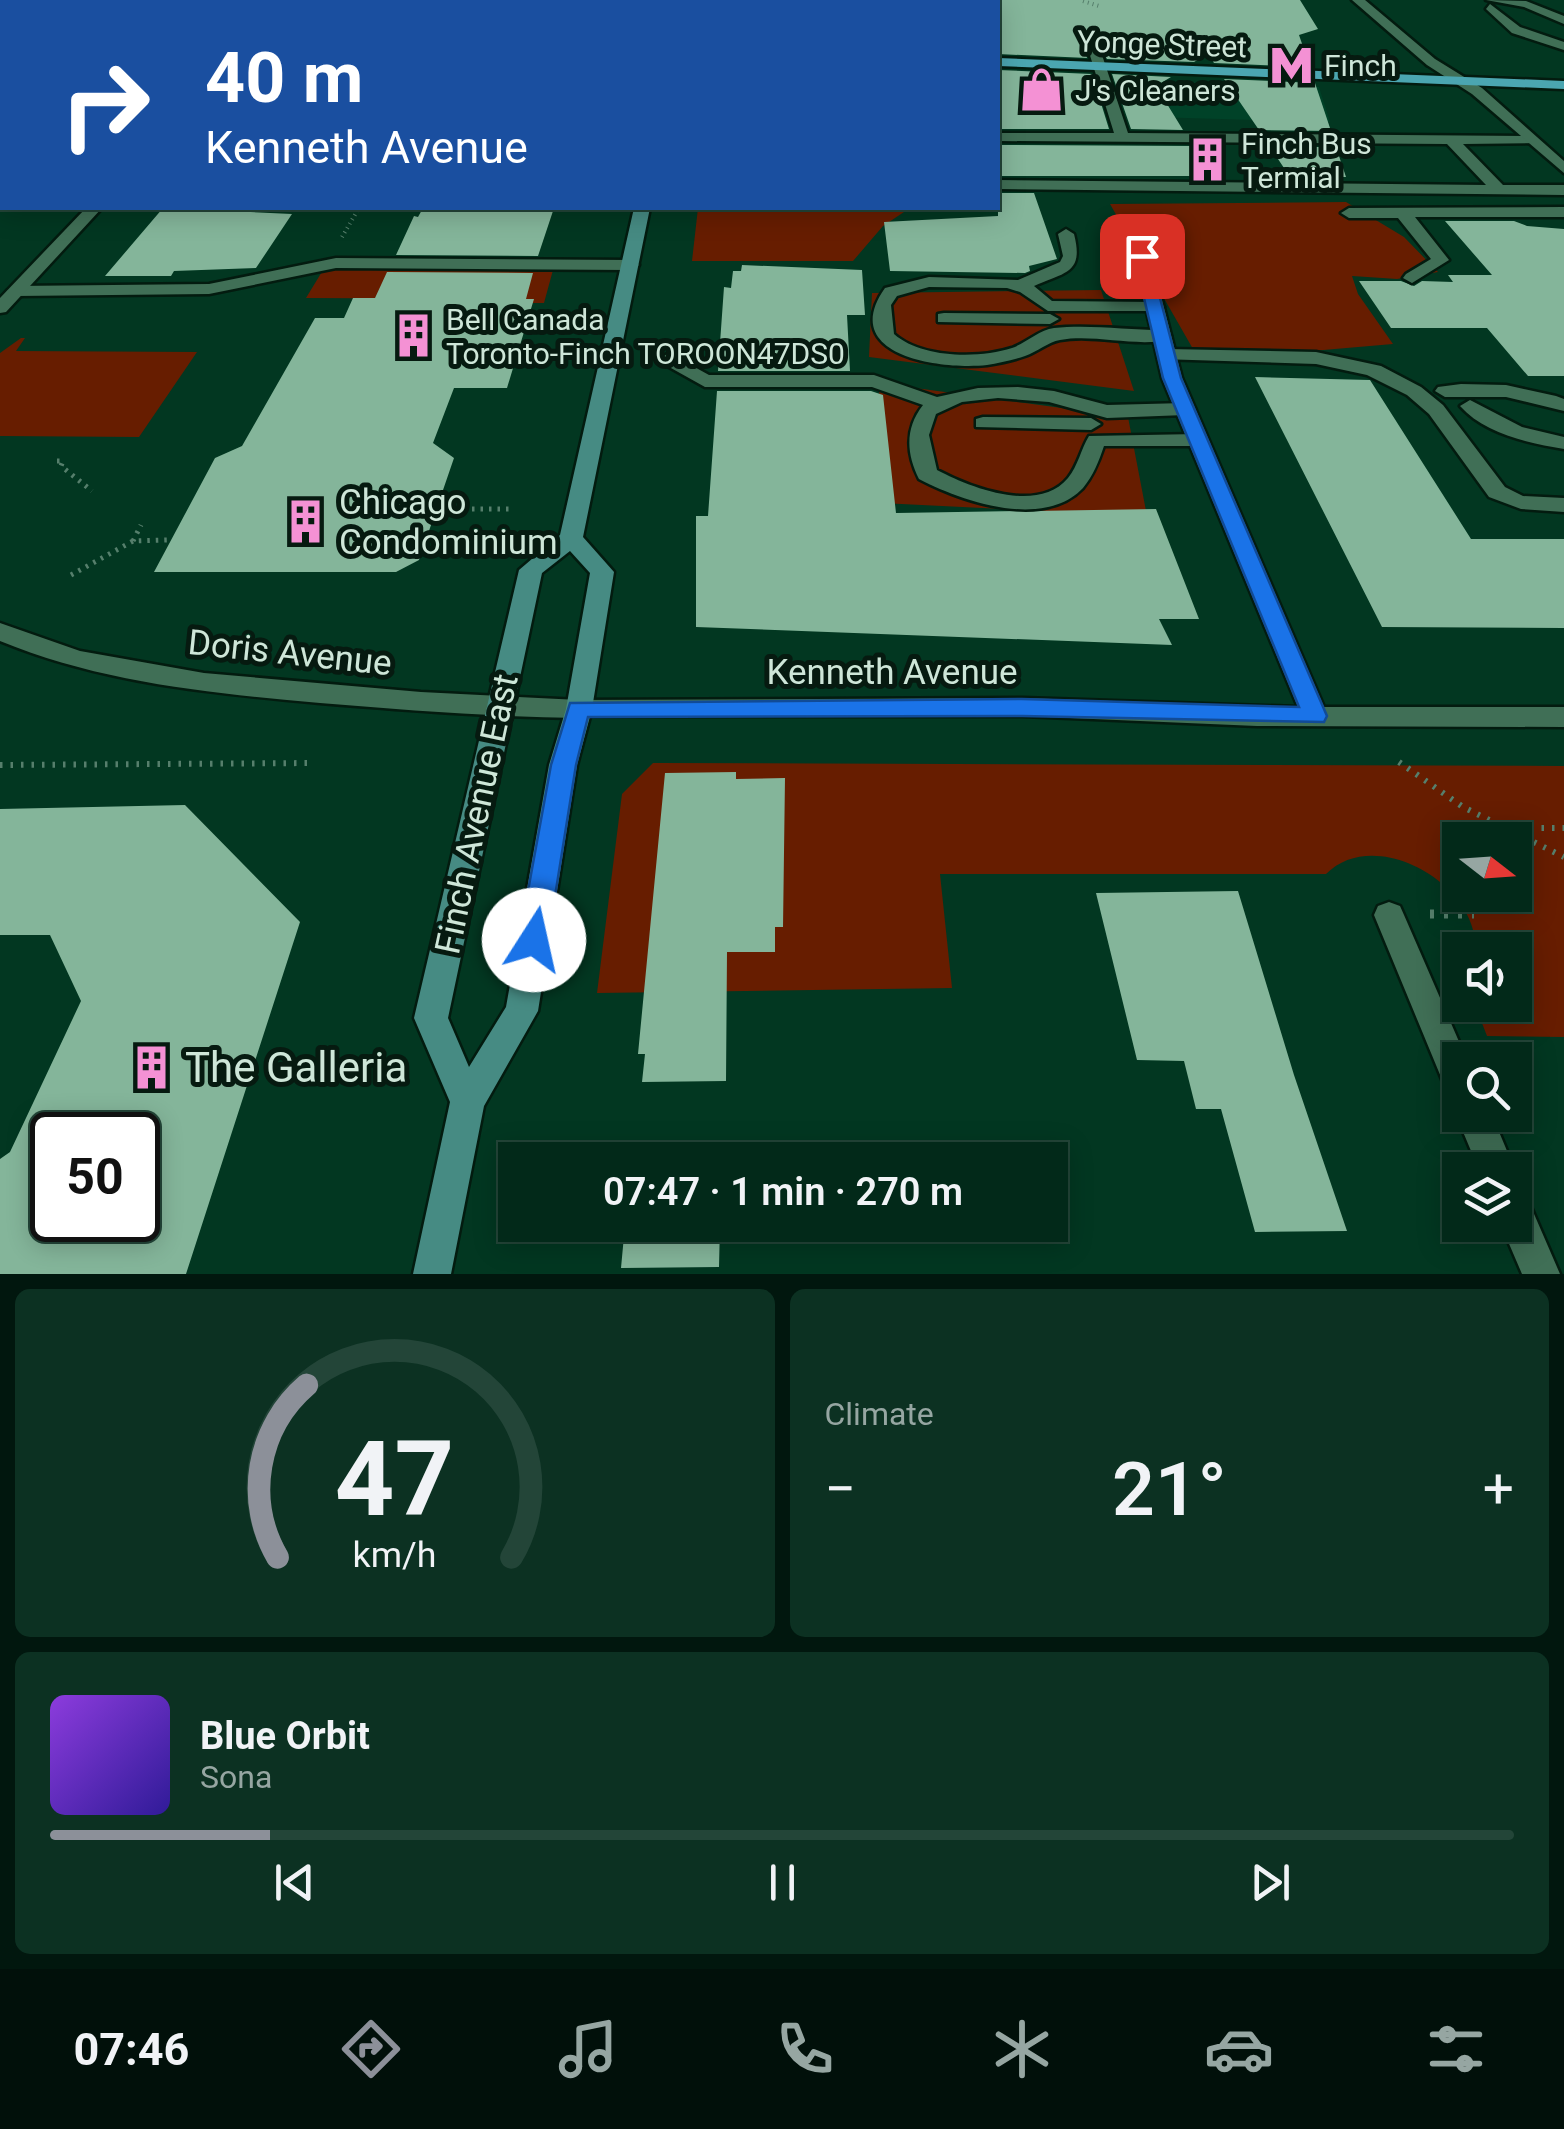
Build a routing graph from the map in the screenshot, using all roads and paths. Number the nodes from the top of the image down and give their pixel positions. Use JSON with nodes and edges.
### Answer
{"nodes":[{"id":1,"x":1358,"y":0,"type":"edge"},
{"id":2,"x":1083,"y":1,"type":"edge"},
{"id":3,"x":1491,"y":2,"type":"edge"},
{"id":4,"x":1099,"y":6,"type":"dead end"},
{"id":5,"x":1564,"y":20,"type":"edge"},
{"id":6,"x":1564,"y":32,"type":"edge"},
{"id":7,"x":1564,"y":46,"type":"edge"},
{"id":8,"x":1074,"y":48,"type":"dead end"},
{"id":9,"x":1094,"y":49,"type":"junction"},
{"id":10,"x":1114,"y":50,"type":"dead end"},
{"id":11,"x":1404,"y":61,"type":"dead end"},
{"id":12,"x":1000,"y":62,"type":"edge"},
{"id":13,"x":1432,"y":62,"type":"junction"},
{"id":14,"x":1469,"y":64,"type":"dead end"},
{"id":15,"x":1100,"y":66,"type":"junction"},
{"id":16,"x":1456,"y":80,"type":"junction"},
{"id":17,"x":1564,"y":84,"type":"edge"},
{"id":18,"x":1000,"y":137,"type":"edge"},
{"id":19,"x":1122,"y":137,"type":"junction"},
{"id":20,"x":1450,"y":139,"type":"junction"},
{"id":21,"x":1532,"y":140,"type":"junction"},
{"id":22,"x":1562,"y":167,"type":"edge"},
{"id":23,"x":1000,"y":186,"type":"edge"},
{"id":24,"x":1497,"y":186,"type":"junction"},
{"id":25,"x":1564,"y":190,"type":"edge"},
{"id":26,"x":92,"y":210,"type":"edge"},
{"id":27,"x":357,"y":210,"type":"edge"},
{"id":28,"x":642,"y":210,"type":"edge"},
{"id":29,"x":1349,"y":212,"type":"dead end"},
{"id":30,"x":1403,"y":212,"type":"junction"},
{"id":31,"x":1564,"y":212,"type":"edge"},
{"id":32,"x":1168,"y":229,"type":"dead end"},
{"id":33,"x":1066,"y":234,"type":"dead end"},
{"id":34,"x":335,"y":248,"type":"dead end"},
{"id":35,"x":630,"y":265,"type":"junction"},
{"id":36,"x":1412,"y":278,"type":"dead end"},
{"id":37,"x":1020,"y":286,"type":"junction"},
{"id":38,"x":16,"y":291,"type":"junction"},
{"id":39,"x":0,"y":308,"type":"edge"},
{"id":40,"x":1155,"y":308,"type":"junction"},
{"id":41,"x":944,"y":318,"type":"dead end"},
{"id":42,"x":1050,"y":320,"type":"junction"},
{"id":43,"x":1165,"y":346,"type":"junction"},
{"id":44,"x":517,"y":354,"type":"dead end"},
{"id":45,"x":551,"y":354,"type":"dead end"},
{"id":46,"x":669,"y":359,"type":"dead end"},
{"id":47,"x":1445,"y":392,"type":"dead end"},
{"id":48,"x":938,"y":404,"type":"junction"},
{"id":49,"x":1564,"y":405,"type":"edge"},
{"id":50,"x":1470,"y":406,"type":"dead end"},
{"id":51,"x":1185,"y":409,"type":"junction"},
{"id":52,"x":984,"y":422,"type":"dead end"},
{"id":53,"x":1091,"y":424,"type":"junction"},
{"id":54,"x":1198,"y":440,"type":"junction"},
{"id":55,"x":1564,"y":442,"type":"edge"},
{"id":56,"x":56,"y":460,"type":"dead end"},
{"id":57,"x":92,"y":491,"type":"dead end"},
{"id":58,"x":1564,"y":505,"type":"edge"},
{"id":59,"x":438,"y":509,"type":"dead end"},
{"id":60,"x":510,"y":509,"type":"dead end"},
{"id":61,"x":141,"y":525,"type":"dead end"},
{"id":62,"x":571,"y":538,"type":"junction"},
{"id":63,"x":134,"y":540,"type":"junction"},
{"id":64,"x":167,"y":540,"type":"dead end"},
{"id":65,"x":71,"y":575,"type":"dead end"},
{"id":66,"x":0,"y":631,"type":"edge"},
{"id":67,"x":500,"y":708,"type":"junction"},
{"id":68,"x":578,"y":709,"type":"junction"},
{"id":69,"x":1315,"y":716,"type":"junction"},
{"id":70,"x":1564,"y":717,"type":"edge"},
{"id":71,"x":1400,"y":762,"type":"dead end"},
{"id":72,"x":315,"y":763,"type":"dead end"},
{"id":73,"x":0,"y":765,"type":"edge"},
{"id":74,"x":1495,"y":822,"type":"edge"},
{"id":75,"x":1532,"y":828,"type":"edge"},
{"id":76,"x":1564,"y":828,"type":"edge"},
{"id":77,"x":1532,"y":841,"type":"edge"},
{"id":78,"x":1564,"y":857,"type":"edge"},
{"id":79,"x":1389,"y":915,"type":"dead end"},
{"id":80,"x":1443,"y":1042,"type":"edge"},
{"id":81,"x":466,"y":1102,"type":"junction"},
{"id":82,"x":1527,"y":1242,"type":"edge"},
{"id":83,"x":432,"y":1274,"type":"edge"},
{"id":84,"x":1541,"y":1274,"type":"edge"}],
"edges":[{"from":1,"to":13,"type":"street"},
{"from":2,"to":4,"type":"path"},
{"from":3,"to":5,"type":"street"},
{"from":3,"to":6,"type":"street"},
{"from":3,"to":7,"type":"street"},
{"from":8,"to":9,"type":"main road","name":"Yonge Street"},
{"from":9,"to":10,"type":"main road","name":"Yonge Street"},
{"from":9,"to":15,"type":"street"},
{"from":11,"to":13,"type":"main road"},
{"from":12,"to":15,"type":"main road","name":"Yonge Street"},
{"from":13,"to":14,"type":"main road"},
{"from":13,"to":16,"type":"street"},
{"from":15,"to":16,"type":"main road","name":"Yonge Street"},
{"from":15,"to":19,"type":"street"},
{"from":16,"to":17,"type":"main road","name":"Yonge Street"},
{"from":16,"to":21,"type":"street"},
{"from":18,"to":19,"type":"street"},
{"from":19,"to":20,"type":"street"},
{"from":20,"to":21,"type":"street"},
{"from":20,"to":24,"type":"street"},
{"from":21,"to":22,"type":"street"},
{"from":23,"to":24,"type":"street"},
{"from":24,"to":25,"type":"street"},
{"from":26,"to":38,"type":"street"},
{"from":27,"to":34,"type":"path"},
{"from":28,"to":35,"type":"main road"},
{"from":29,"to":30,"type":"street"},
{"from":30,"to":31,"type":"street"},
{"from":30,"to":36,"type":"street"},
{"from":32,"to":40,"type":"street"},
{"from":33,"to":37,"type":"street"},
{"from":35,"to":38,"type":"street"},
{"from":35,"to":62,"type":"main road"},
{"from":37,"to":42,"type":"street"},
{"from":37,"to":42,"type":"street"},
{"from":38,"to":39,"type":"street"},
{"from":40,"to":42,"type":"street"},
{"from":40,"to":43,"type":"street"},
{"from":41,"to":42,"type":"street"},
{"from":42,"to":43,"type":"street"},
{"from":43,"to":51,"type":"street"},
{"from":43,"to":58,"type":"street"},
{"from":44,"to":45,"type":"path"},
{"from":46,"to":48,"type":"street"},
{"from":47,"to":49,"type":"street"},
{"from":48,"to":53,"type":"street"},
{"from":48,"to":53,"type":"street"},
{"from":50,"to":55,"type":"street"},
{"from":51,"to":53,"type":"street"},
{"from":51,"to":54,"type":"street"},
{"from":52,"to":53,"type":"street"},
{"from":53,"to":54,"type":"street"},
{"from":54,"to":69,"type":"street"},
{"from":56,"to":57,"type":"path"},
{"from":59,"to":60,"type":"path"},
{"from":61,"to":63,"type":"path"},
{"from":62,"to":67,"type":"main road","name":"Finch Avenue East"},
{"from":62,"to":68,"type":"main road"},
{"from":63,"to":64,"type":"path"},
{"from":63,"to":65,"type":"path"},
{"from":66,"to":67,"type":"street","name":"Doris Avenue"},
{"from":67,"to":68,"type":"street","name":"Doris Avenue"},
{"from":67,"to":81,"type":"main road","name":"Finch Avenue East"},
{"from":68,"to":69,"type":"street","name":"Kenneth Avenue"},
{"from":68,"to":81,"type":"main road"},
{"from":69,"to":70,"type":"street","name":"Kenneth Avenue"},
{"from":71,"to":74,"type":"path"},
{"from":72,"to":73,"type":"path"},
{"from":75,"to":76,"type":"path"},
{"from":77,"to":78,"type":"path"},
{"from":79,"to":80,"type":"street"},
{"from":81,"to":83,"type":"main road"},
{"from":82,"to":84,"type":"street"}]}
